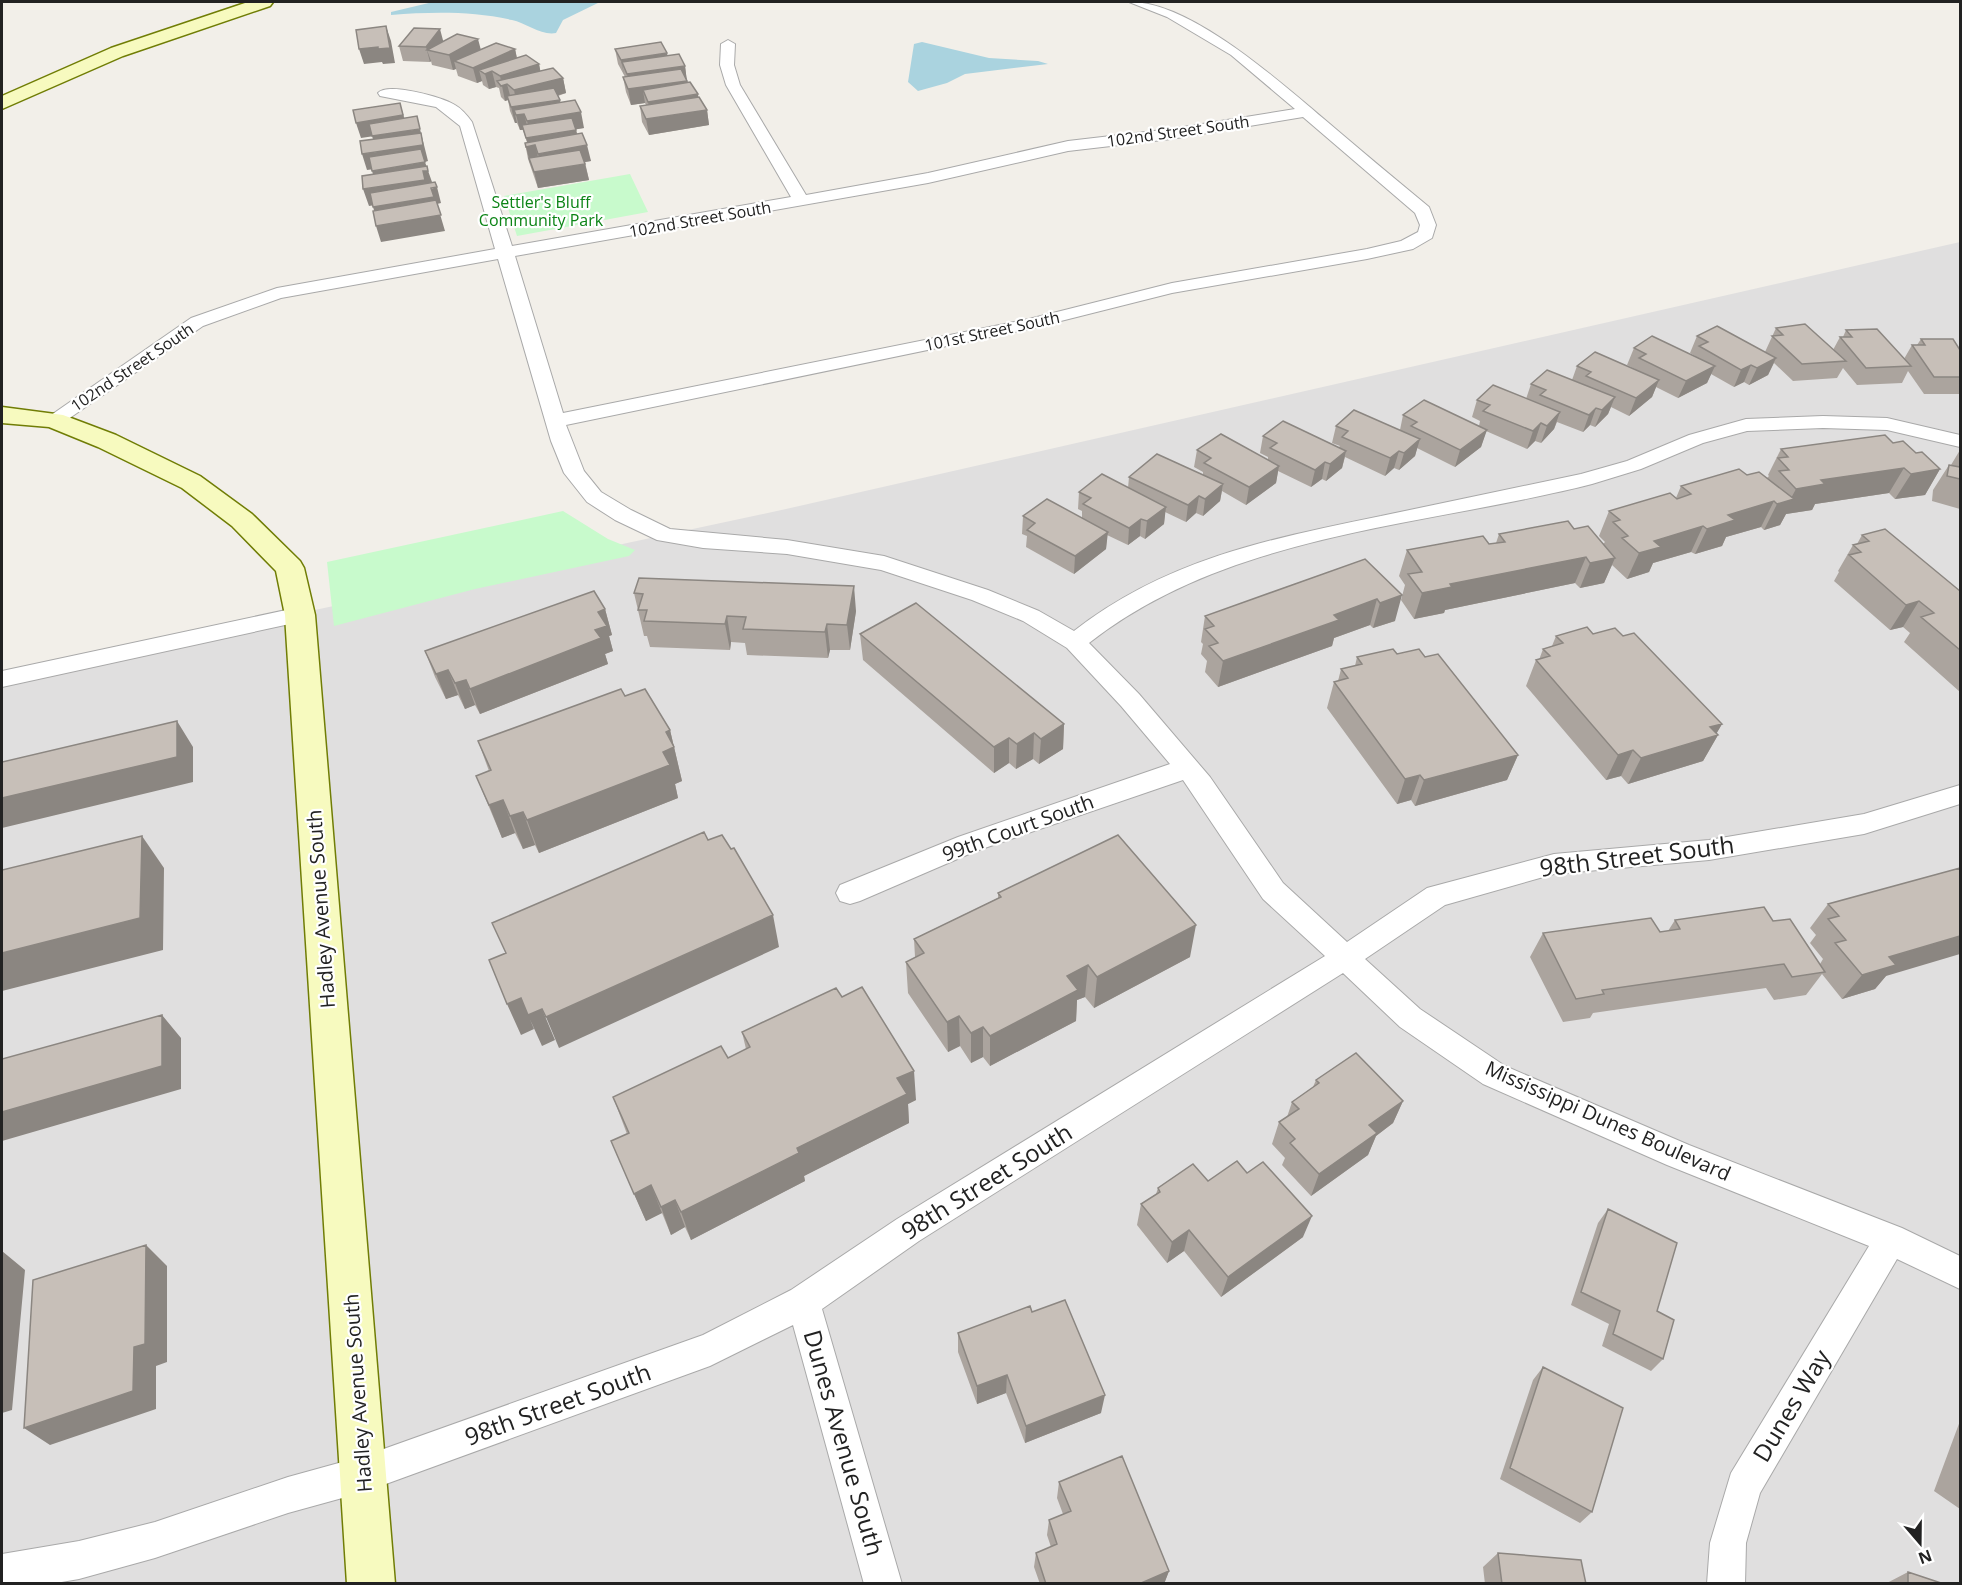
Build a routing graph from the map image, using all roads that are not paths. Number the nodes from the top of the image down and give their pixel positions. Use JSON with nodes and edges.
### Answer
{"nodes":[{"id":1,"x":264,"y":2,"type":"edge"},
{"id":2,"x":1136,"y":2,"type":"edge"},
{"id":3,"x":728,"y":44,"type":"dead end"},
{"id":4,"x":385,"y":93,"type":"dead end"},
{"id":5,"x":2,"y":104,"type":"edge"},
{"id":6,"x":1306,"y":112,"type":"junction"},
{"id":7,"x":801,"y":200,"type":"junction"},
{"id":8,"x":505,"y":254,"type":"junction"},
{"id":9,"x":2,"y":415,"type":"edge"},
{"id":10,"x":54,"y":420,"type":"junction"},
{"id":11,"x":555,"y":421,"type":"junction"},
{"id":12,"x":1960,"y":441,"type":"edge"},
{"id":13,"x":300,"y":615,"type":"junction"},
{"id":14,"x":1075,"y":642,"type":"junction"},
{"id":15,"x":2,"y":679,"type":"edge"},
{"id":16,"x":1188,"y":768,"type":"junction"},
{"id":17,"x":1960,"y":794,"type":"edge"},
{"id":18,"x":850,"y":893,"type":"dead end"},
{"id":19,"x":1343,"y":959,"type":"junction"},
{"id":20,"x":1891,"y":1239,"type":"junction"},
{"id":21,"x":1960,"y":1274,"type":"edge"},
{"id":22,"x":803,"y":1302,"type":"junction"},
{"id":23,"x":364,"y":1474,"type":"junction"},
{"id":24,"x":2,"y":1574,"type":"edge"},
{"id":25,"x":371,"y":1584,"type":"edge"},
{"id":26,"x":883,"y":1584,"type":"edge"},
{"id":27,"x":1726,"y":1584,"type":"edge"}],
"edges":[{"from":1,"to":5,"type":"street"},
{"from":2,"to":6,"type":"street"},
{"from":3,"to":7,"type":"street"},
{"from":4,"to":8,"type":"street","name":"Mississippi Dunes Boulevard"},
{"from":6,"to":7,"type":"street","name":"102nd Street South"},
{"from":6,"to":11,"type":"street","name":"101st Street South"},
{"from":7,"to":8,"type":"street","name":"102nd Street South"},
{"from":8,"to":10,"type":"street","name":"102nd Street South"},
{"from":8,"to":11,"type":"street","name":"Mississippi Dunes Boulevard"},
{"from":9,"to":10,"type":"street","name":"Hadley Avenue South"},
{"from":10,"to":13,"type":"street","name":"Hadley Avenue South"},
{"from":11,"to":14,"type":"street","name":"Mississippi Dunes Boulevard"},
{"from":12,"to":14,"type":"street"},
{"from":13,"to":15,"type":"street"},
{"from":13,"to":23,"type":"street","name":"Hadley Avenue South"},
{"from":14,"to":16,"type":"street","name":"Mississippi Dunes Boulevard"},
{"from":16,"to":18,"type":"street","name":"99th Court South"},
{"from":16,"to":19,"type":"street","name":"Mississippi Dunes Boulevard"},
{"from":17,"to":19,"type":"street","name":"98th Street South"},
{"from":19,"to":20,"type":"street","name":"Mississippi Dunes Boulevard"},
{"from":19,"to":22,"type":"street","name":"98th Street South"},
{"from":20,"to":21,"type":"street","name":"Mississippi Dunes Boulevard"},
{"from":20,"to":27,"type":"street","name":"Dunes Way"},
{"from":22,"to":23,"type":"street","name":"98th Street South"},
{"from":22,"to":26,"type":"street","name":"Dunes Avenue South"},
{"from":23,"to":24,"type":"street","name":"98th Street South"},
{"from":23,"to":25,"type":"street","name":"Hadley Avenue South"}]}
